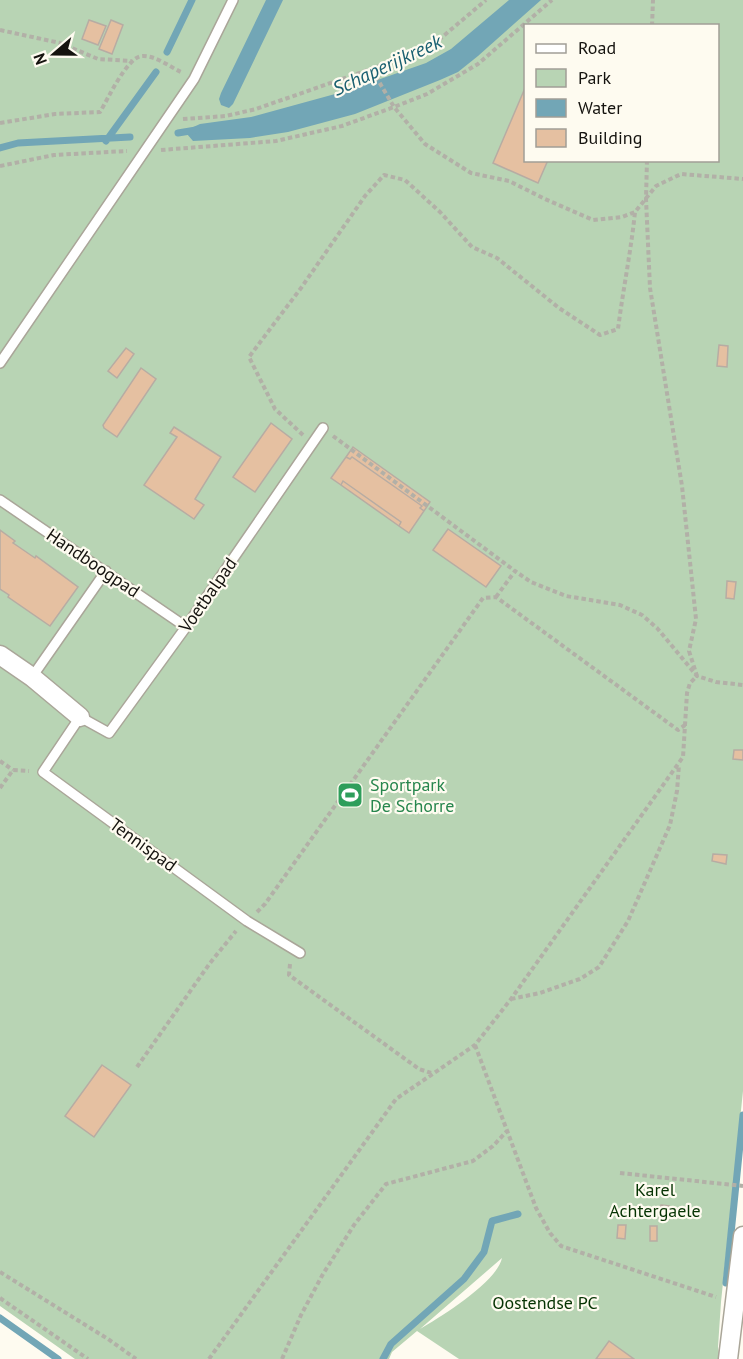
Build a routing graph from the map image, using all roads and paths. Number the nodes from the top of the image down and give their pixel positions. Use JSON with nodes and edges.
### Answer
{"nodes":[{"id":1,"x":233,"y":0,"type":"edge"},
{"id":2,"x":486,"y":0,"type":"edge"},
{"id":3,"x":552,"y":0,"type":"edge"},
{"id":4,"x":653,"y":0,"type":"edge"},
{"id":5,"x":524,"y":24,"type":"edge"},
{"id":6,"x":524,"y":24,"type":"edge"},
{"id":7,"x":652,"y":24,"type":"edge"},
{"id":8,"x":0,"y":30,"type":"edge"},
{"id":9,"x":130,"y":62,"type":"junction"},
{"id":10,"x":372,"y":70,"type":"junction"},
{"id":11,"x":194,"y":79,"type":"junction"},
{"id":12,"x":394,"y":107,"type":"junction"},
{"id":13,"x":167,"y":120,"type":"junction"},
{"id":14,"x":0,"y":123,"type":"edge"},
{"id":15,"x":144,"y":152,"type":"junction"},
{"id":16,"x":647,"y":162,"type":"edge"},
{"id":17,"x":0,"y":166,"type":"edge"},
{"id":18,"x":743,"y":178,"type":"edge"},
{"id":19,"x":646,"y":199,"type":"junction"},
{"id":20,"x":634,"y":212,"type":"junction"},
{"id":21,"x":0,"y":363,"type":"edge"},
{"id":22,"x":323,"y":428,"type":"joint"},
{"id":23,"x":313,"y":443,"type":"junction"},
{"id":24,"x":0,"y":500,"type":"edge"},
{"id":25,"x":515,"y":571,"type":"junction"},
{"id":26,"x":106,"y":572,"type":"junction"},
{"id":27,"x":496,"y":597,"type":"junction"},
{"id":28,"x":186,"y":627,"type":"junction"},
{"id":29,"x":0,"y":655,"type":"edge"},
{"id":30,"x":697,"y":676,"type":"junction"},
{"id":31,"x":32,"y":677,"type":"junction"},
{"id":32,"x":743,"y":685,"type":"edge"},
{"id":33,"x":80,"y":717,"type":"junction"},
{"id":34,"x":686,"y":724,"type":"junction"},
{"id":35,"x":0,"y":761,"type":"edge"},
{"id":36,"x":679,"y":763,"type":"junction"},
{"id":37,"x":13,"y":770,"type":"junction"},
{"id":38,"x":43,"y":771,"type":"junction"},
{"id":39,"x":0,"y":788,"type":"edge"},
{"id":40,"x":247,"y":921,"type":"junction"},
{"id":41,"x":292,"y":948,"type":"junction"},
{"id":42,"x":300,"y":953,"type":"dead end"},
{"id":43,"x":511,"y":999,"type":"junction"},
{"id":44,"x":475,"y":1045,"type":"junction"},
{"id":45,"x":137,"y":1067,"type":"dead end"},
{"id":46,"x":431,"y":1073,"type":"junction"},
{"id":47,"x":507,"y":1131,"type":"junction"},
{"id":48,"x":620,"y":1173,"type":"dead end"},
{"id":49,"x":743,"y":1186,"type":"edge"},
{"id":50,"x":743,"y":1236,"type":"edge"},
{"id":51,"x":0,"y":1272,"type":"edge"},
{"id":52,"x":0,"y":1298,"type":"edge"},
{"id":53,"x":736,"y":1303,"type":"junction"},
{"id":54,"x":88,"y":1359,"type":"edge"},
{"id":55,"x":136,"y":1359,"type":"edge"},
{"id":56,"x":209,"y":1359,"type":"edge"},
{"id":57,"x":282,"y":1359,"type":"edge"},
{"id":58,"x":728,"y":1359,"type":"edge"}],
"edges":[{"from":1,"to":11,"type":"lane"},
{"from":2,"to":10,"type":"path"},
{"from":3,"to":5,"type":"path"},
{"from":4,"to":7,"type":"path"},
{"from":6,"to":12,"type":"path"},
{"from":8,"to":9,"type":"path"},
{"from":9,"to":11,"type":"path"},
{"from":9,"to":14,"type":"path"},
{"from":10,"to":12,"type":"path"},
{"from":10,"to":13,"type":"path"},
{"from":11,"to":13,"type":"lane"},
{"from":12,"to":15,"type":"path"},
{"from":12,"to":20,"type":"path"},
{"from":13,"to":15,"type":"lane"},
{"from":15,"to":17,"type":"path"},
{"from":15,"to":21,"type":"lane"},
{"from":16,"to":19,"type":"path"},
{"from":18,"to":19,"type":"path"},
{"from":19,"to":20,"type":"path"},
{"from":19,"to":30,"type":"path"},
{"from":20,"to":23,"type":"path"},
{"from":22,"to":23,"type":"lane","name":"Voetbalpad"},
{"from":22,"to":25,"type":"path"},
{"from":23,"to":28,"type":"lane","name":"Voetbalpad"},
{"from":24,"to":26,"type":"lane","name":"Handboogpad"},
{"from":25,"to":27,"type":"path"},
{"from":25,"to":30,"type":"path"},
{"from":26,"to":28,"type":"lane","name":"Handboogpad"},
{"from":26,"to":31,"type":"lane"},
{"from":27,"to":34,"type":"path"},
{"from":27,"to":40,"type":"path"},
{"from":28,"to":33,"type":"lane","name":"Voetbalpad"},
{"from":29,"to":31,"type":"street"},
{"from":30,"to":32,"type":"path"},
{"from":30,"to":34,"type":"path"},
{"from":31,"to":33,"type":"street"},
{"from":33,"to":38,"type":"lane"},
{"from":34,"to":36,"type":"path"},
{"from":35,"to":37,"type":"path"},
{"from":36,"to":43,"type":"path"},
{"from":36,"to":43,"type":"path"},
{"from":37,"to":38,"type":"path"},
{"from":37,"to":39,"type":"path"},
{"from":38,"to":40,"type":"lane","name":"Tennispad"},
{"from":40,"to":41,"type":"lane","name":"Tennispad"},
{"from":40,"to":45,"type":"path"},
{"from":41,"to":42,"type":"lane","name":"Tennispad"},
{"from":41,"to":46,"type":"path"},
{"from":43,"to":44,"type":"path"},
{"from":44,"to":46,"type":"path"},
{"from":44,"to":47,"type":"path"},
{"from":46,"to":56,"type":"path"},
{"from":47,"to":53,"type":"path"},
{"from":47,"to":57,"type":"path"},
{"from":48,"to":49,"type":"path"},
{"from":50,"to":53,"type":"street"},
{"from":51,"to":55,"type":"path"},
{"from":52,"to":54,"type":"path"},
{"from":53,"to":58,"type":"street"}]}
